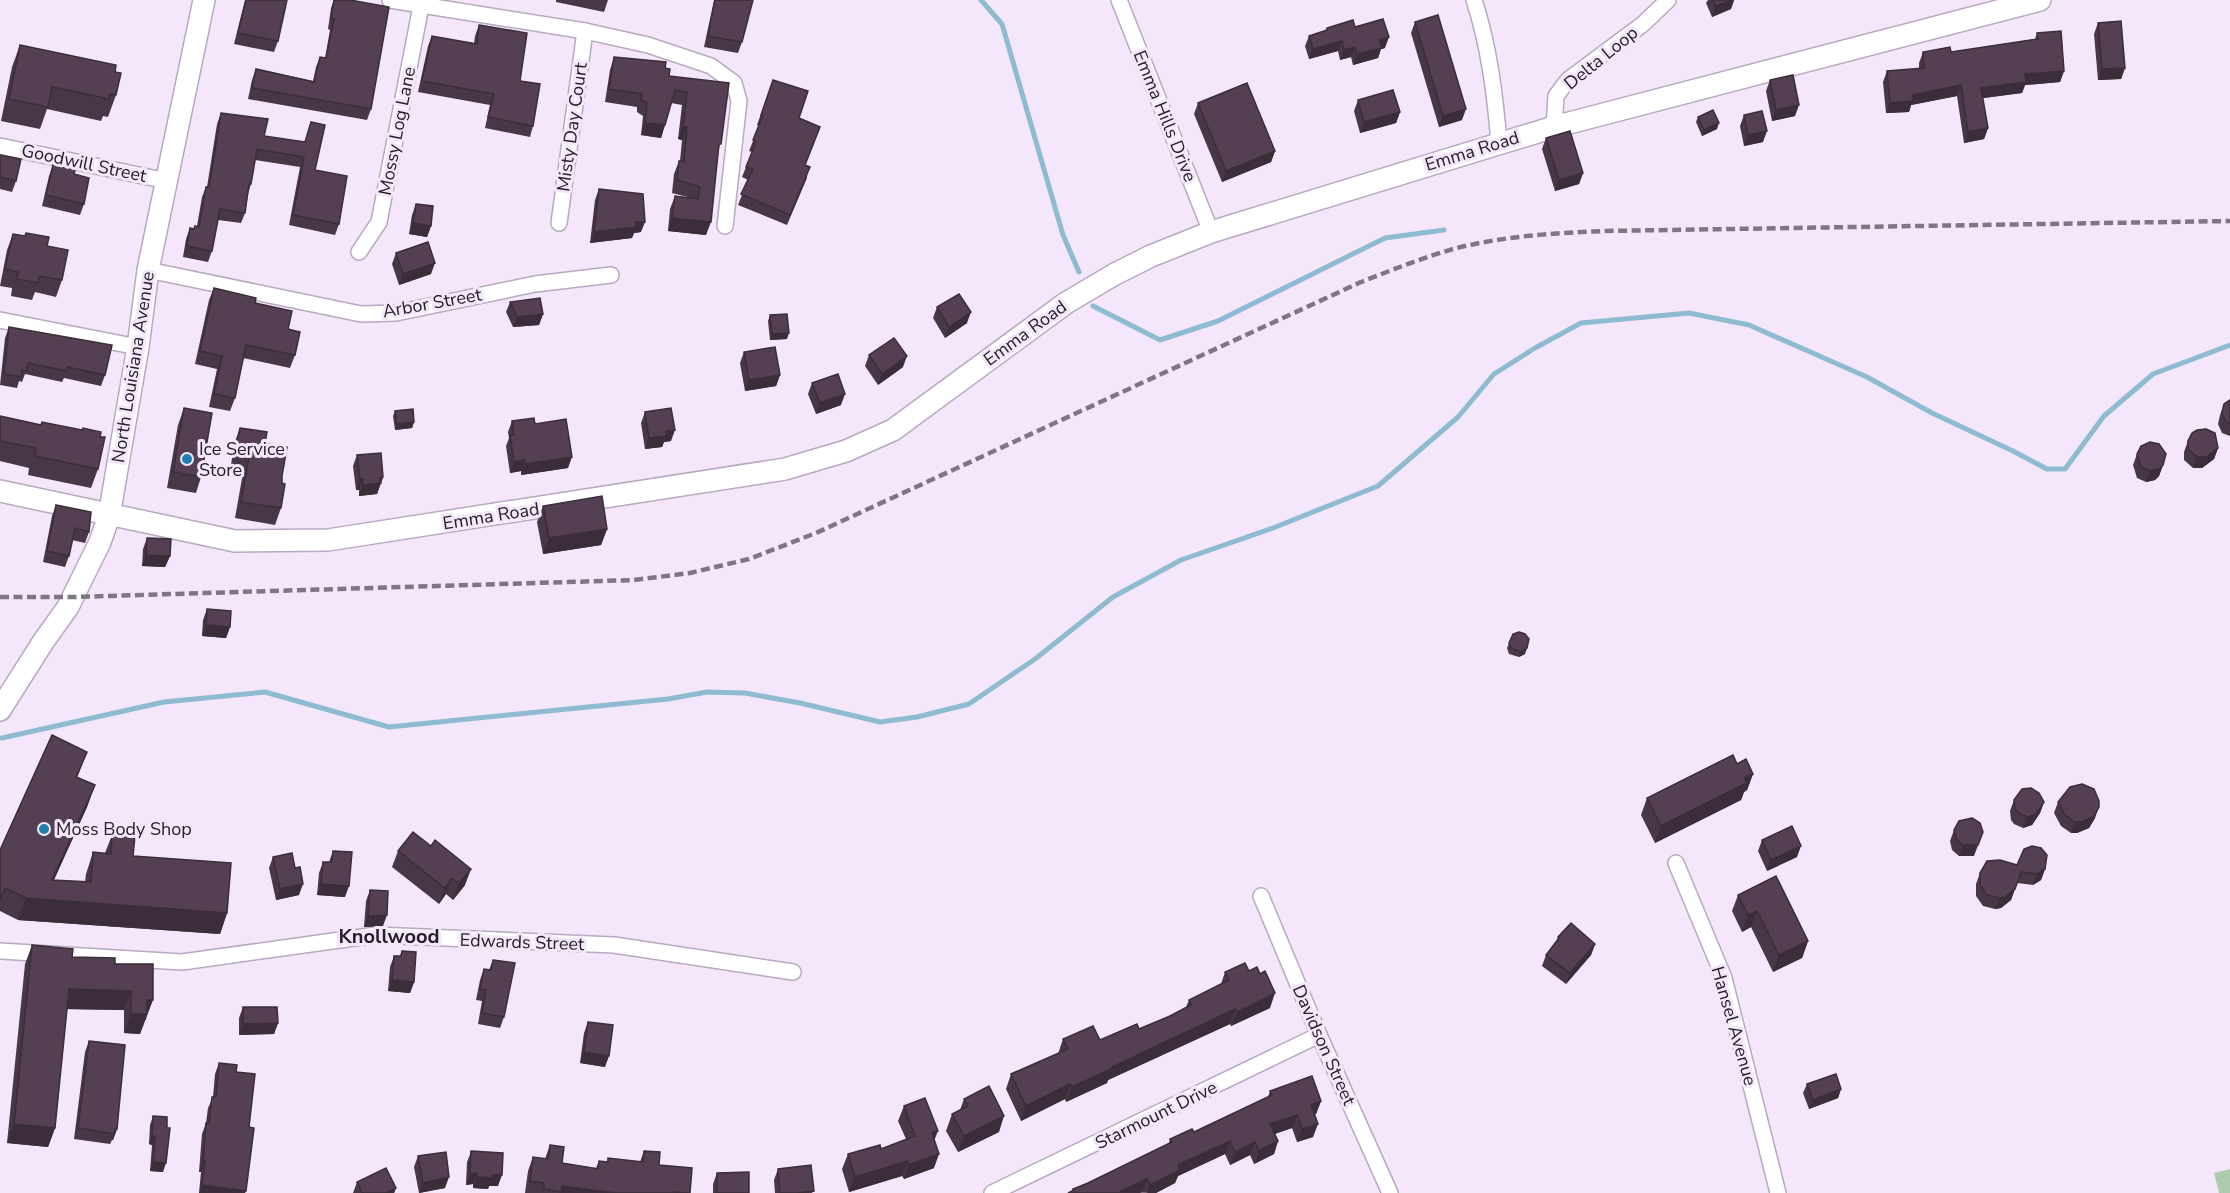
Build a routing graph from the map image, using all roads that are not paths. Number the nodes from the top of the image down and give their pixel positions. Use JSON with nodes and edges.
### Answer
{"nodes":[{"id":1,"x":204,"y":0,"type":"edge"},
{"id":2,"x":390,"y":0,"type":"edge"},
{"id":3,"x":1119,"y":0,"type":"edge"},
{"id":4,"x":1474,"y":0,"type":"edge"},
{"id":5,"x":1668,"y":0,"type":"edge"},
{"id":6,"x":2040,"y":0,"type":"edge"},
{"id":7,"x":422,"y":6,"type":"junction"},
{"id":8,"x":585,"y":31,"type":"junction"},
{"id":9,"x":1554,"y":127,"type":"junction"},
{"id":10,"x":1499,"y":143,"type":"junction"},
{"id":11,"x":0,"y":146,"type":"edge"},
{"id":12,"x":167,"y":181,"type":"junction"},
{"id":13,"x":558,"y":224,"type":"dead end"},
{"id":14,"x":725,"y":226,"type":"dead end"},
{"id":15,"x":1211,"y":232,"type":"junction"},
{"id":16,"x":359,"y":252,"type":"dead end"},
{"id":17,"x":148,"y":270,"type":"junction"},
{"id":18,"x":611,"y":275,"type":"dead end"},
{"id":19,"x":0,"y":320,"type":"edge"},
{"id":20,"x":138,"y":347,"type":"junction"},
{"id":21,"x":0,"y":491,"type":"edge"},
{"id":22,"x":109,"y":516,"type":"junction"},
{"id":23,"x":0,"y":710,"type":"edge"},
{"id":24,"x":1676,"y":863,"type":"dead end"},
{"id":25,"x":1261,"y":897,"type":"dead end"},
{"id":26,"x":0,"y":951,"type":"edge"},
{"id":27,"x":793,"y":972,"type":"dead end"},
{"id":28,"x":1319,"y":1035,"type":"junction"},
{"id":29,"x":992,"y":1193,"type":"edge"},
{"id":30,"x":1390,"y":1193,"type":"edge"},
{"id":31,"x":1778,"y":1193,"type":"edge"}],
"edges":[{"from":1,"to":12,"type":"street","name":"North Louisiana Avenue"},
{"from":2,"to":7,"type":"street"},
{"from":3,"to":15,"type":"street","name":"Emma Hills Drive"},
{"from":4,"to":10,"type":"street"},
{"from":5,"to":9,"type":"street","name":"Delta Loop"},
{"from":6,"to":9,"type":"street","name":"Emma Road"},
{"from":7,"to":8,"type":"street"},
{"from":7,"to":16,"type":"street","name":"Mossy Log Lane"},
{"from":8,"to":13,"type":"street","name":"Misty Day Court"},
{"from":8,"to":14,"type":"street"},
{"from":9,"to":10,"type":"street","name":"Emma Road"},
{"from":10,"to":15,"type":"street","name":"Emma Road"},
{"from":11,"to":12,"type":"street","name":"Goodwill Street"},
{"from":12,"to":17,"type":"street","name":"North Louisiana Avenue"},
{"from":15,"to":22,"type":"street","name":"Emma Road"},
{"from":17,"to":18,"type":"street","name":"Arbor Street"},
{"from":17,"to":20,"type":"street","name":"North Louisiana Avenue"},
{"from":19,"to":20,"type":"street"},
{"from":20,"to":22,"type":"street","name":"North Louisiana Avenue"},
{"from":21,"to":22,"type":"street","name":"Emma Road"},
{"from":22,"to":23,"type":"street","name":"North Louisiana Avenue"},
{"from":24,"to":31,"type":"street","name":"Hansel Avenue"},
{"from":25,"to":28,"type":"street","name":"Davidson Street"},
{"from":26,"to":27,"type":"street","name":"Edwards Street"},
{"from":28,"to":29,"type":"street","name":"Starmount Drive"},
{"from":28,"to":30,"type":"street","name":"Davidson Street"}]}
